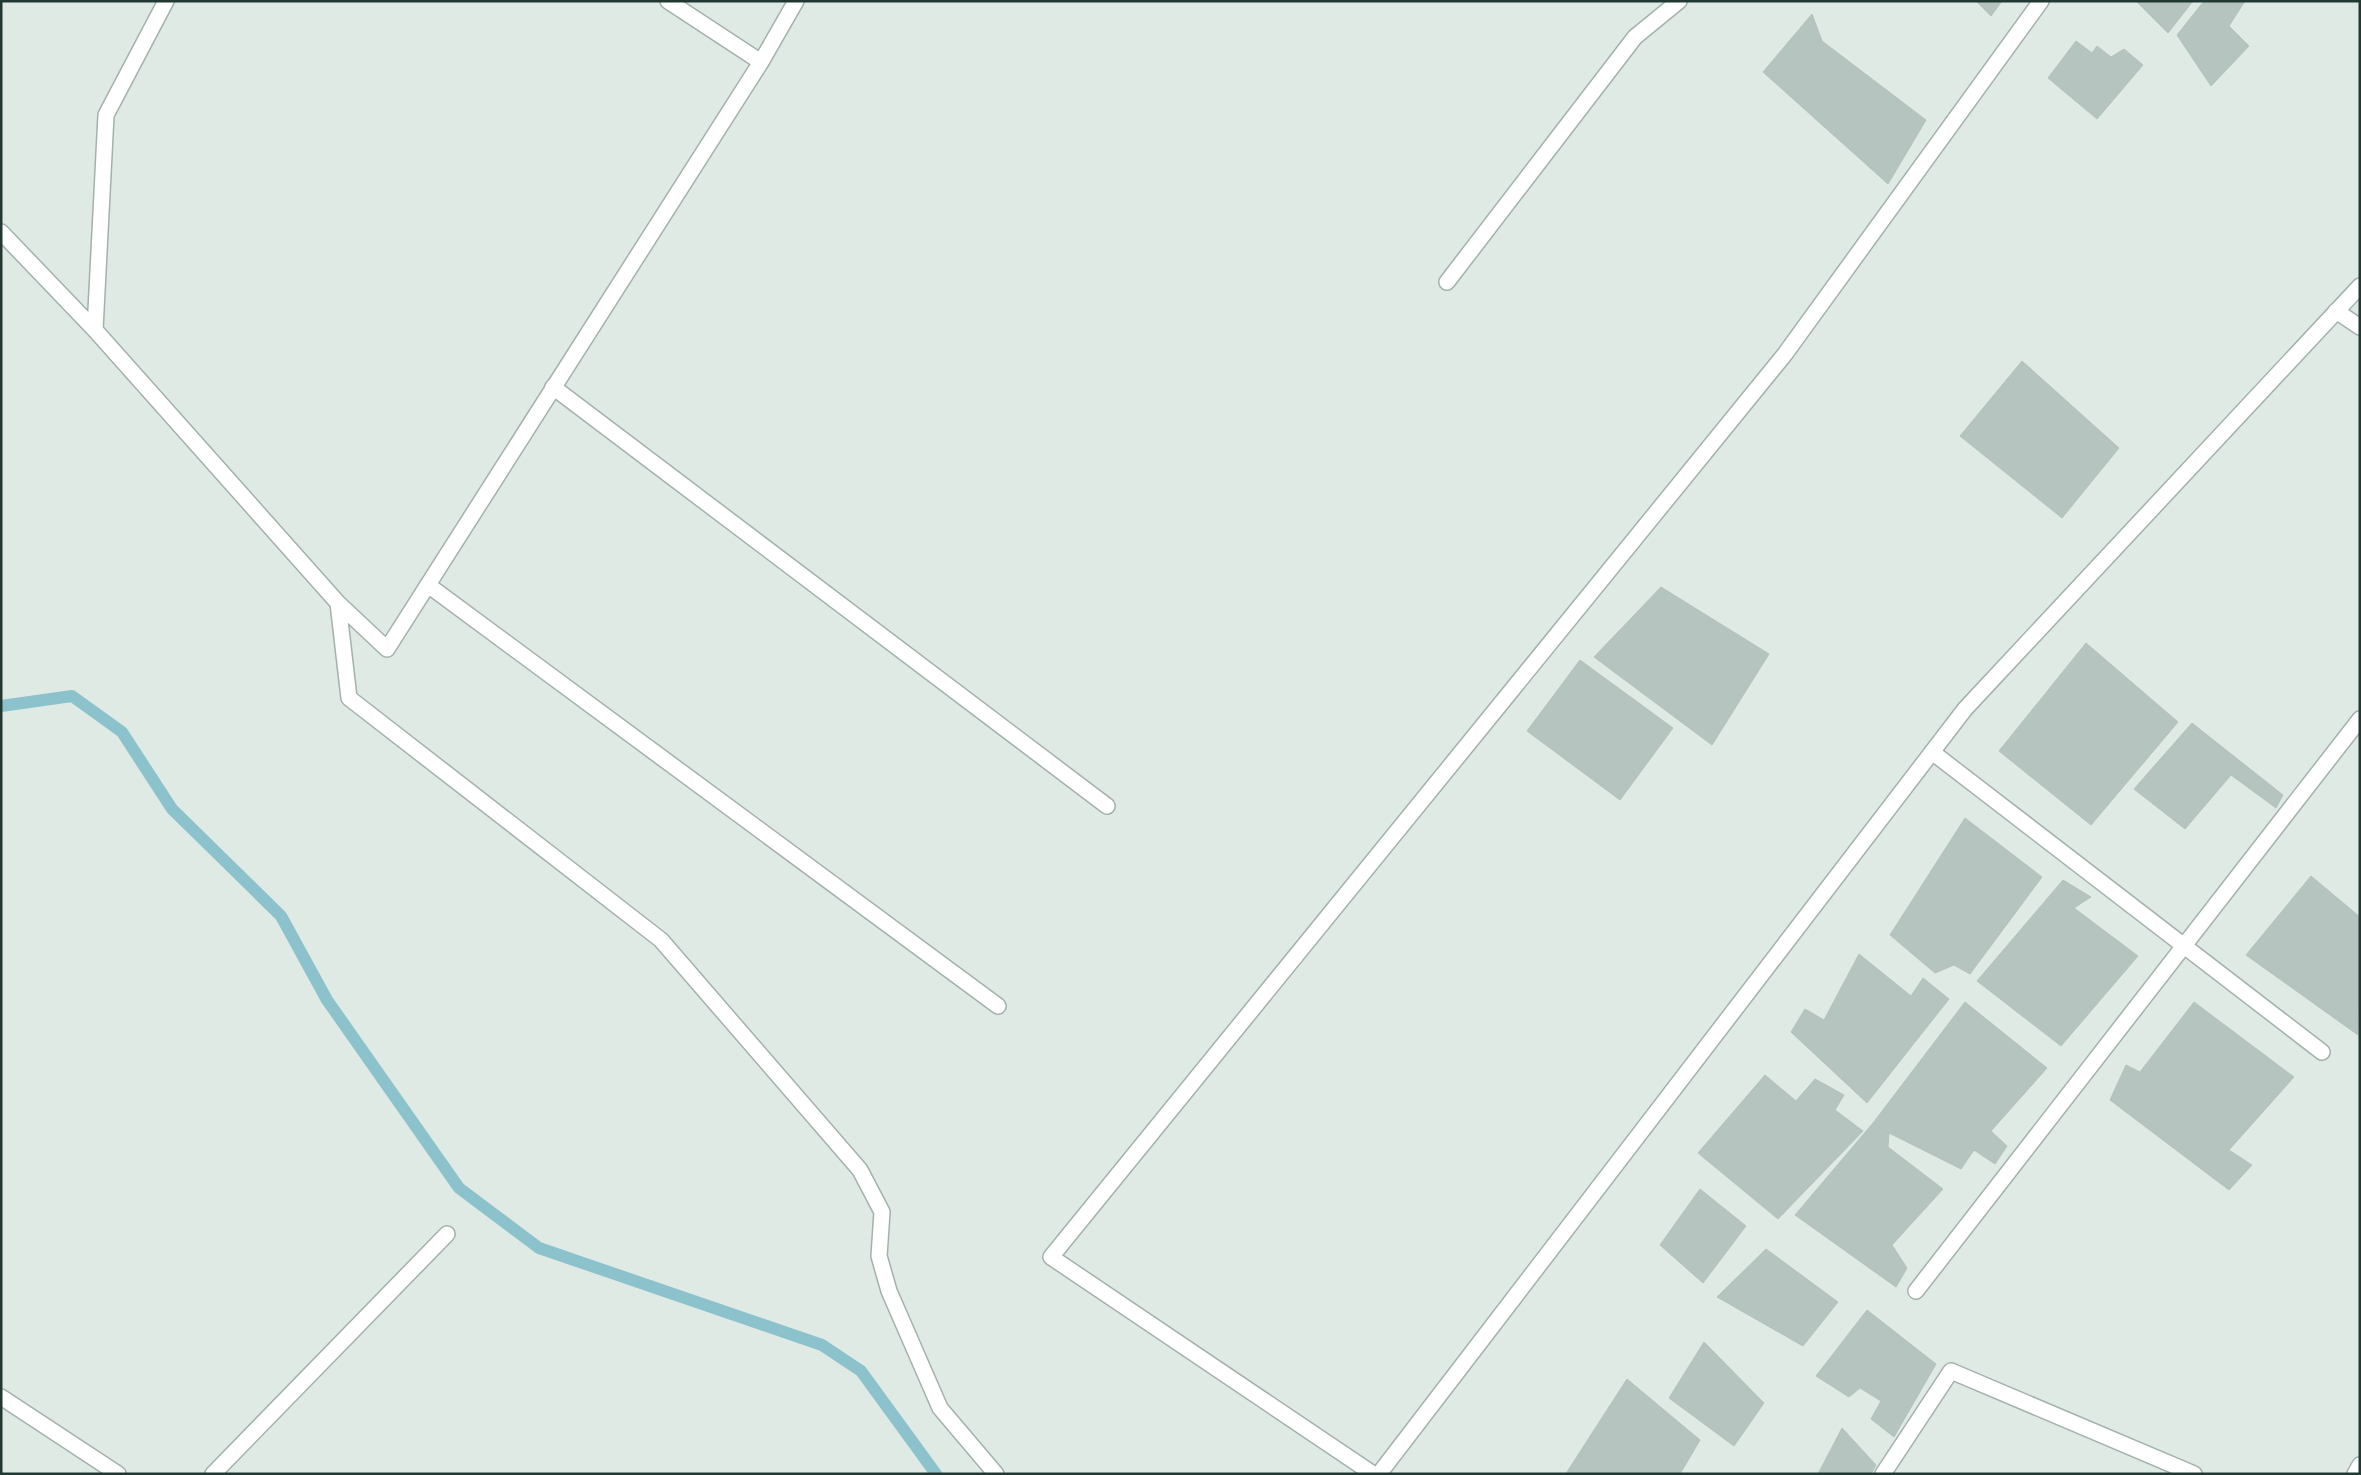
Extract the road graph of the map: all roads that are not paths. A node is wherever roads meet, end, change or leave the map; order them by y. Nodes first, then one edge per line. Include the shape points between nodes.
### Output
1 (166, 1) edge
2 (668, 1) edge
3 (796, 1) edge
4 (1680, 1) edge
5 (2041, 1) edge
6 (761, 62) junction
7 (1, 232) edge
8 (1447, 282) dead end
9 (2360, 286) edge
10 (2336, 311) junction
11 (2360, 327) edge
12 (95, 330) junction
13 (553, 387) junction
14 (428, 585) junction
15 (338, 603) junction
16 (2360, 719) edge
17 (1932, 752) junction
18 (1107, 806) dead end
19 (2183, 945) junction
20 (998, 1006) dead end
21 (2322, 1052) dead end
22 (447, 1234) dead end
23 (1916, 1291) dead end
24 (1, 1397) edge
25 (2360, 1466) edge
26 (118, 1474) edge
27 (213, 1474) edge
28 (996, 1474) edge
29 (1373, 1474) edge
30 (1379, 1474) edge
31 (1884, 1474) edge
32 (2194, 1474) edge
33 (2355, 1474) edge

1 - 12 street via 106,115
2 - 6 street
3 - 6 street
4 - 8 street via 1635,36
5 - 29 street via 1785,354 1051,1257
6 - 13 street
7 - 12 street
9 - 10 street
10 - 11 street
10 - 17 street via 1965,709
12 - 15 street
13 - 14 street
13 - 18 street
14 - 15 street via 387,649
14 - 20 street
15 - 28 street via 349,698 661,940 860,1170 882,1212 879,1256 890,1291 940,1408
16 - 19 street
17 - 19 street
17 - 30 street
19 - 21 street
19 - 23 street
22 - 27 street
24 - 26 street
25 - 33 street
31 - 32 street via 1952,1371

